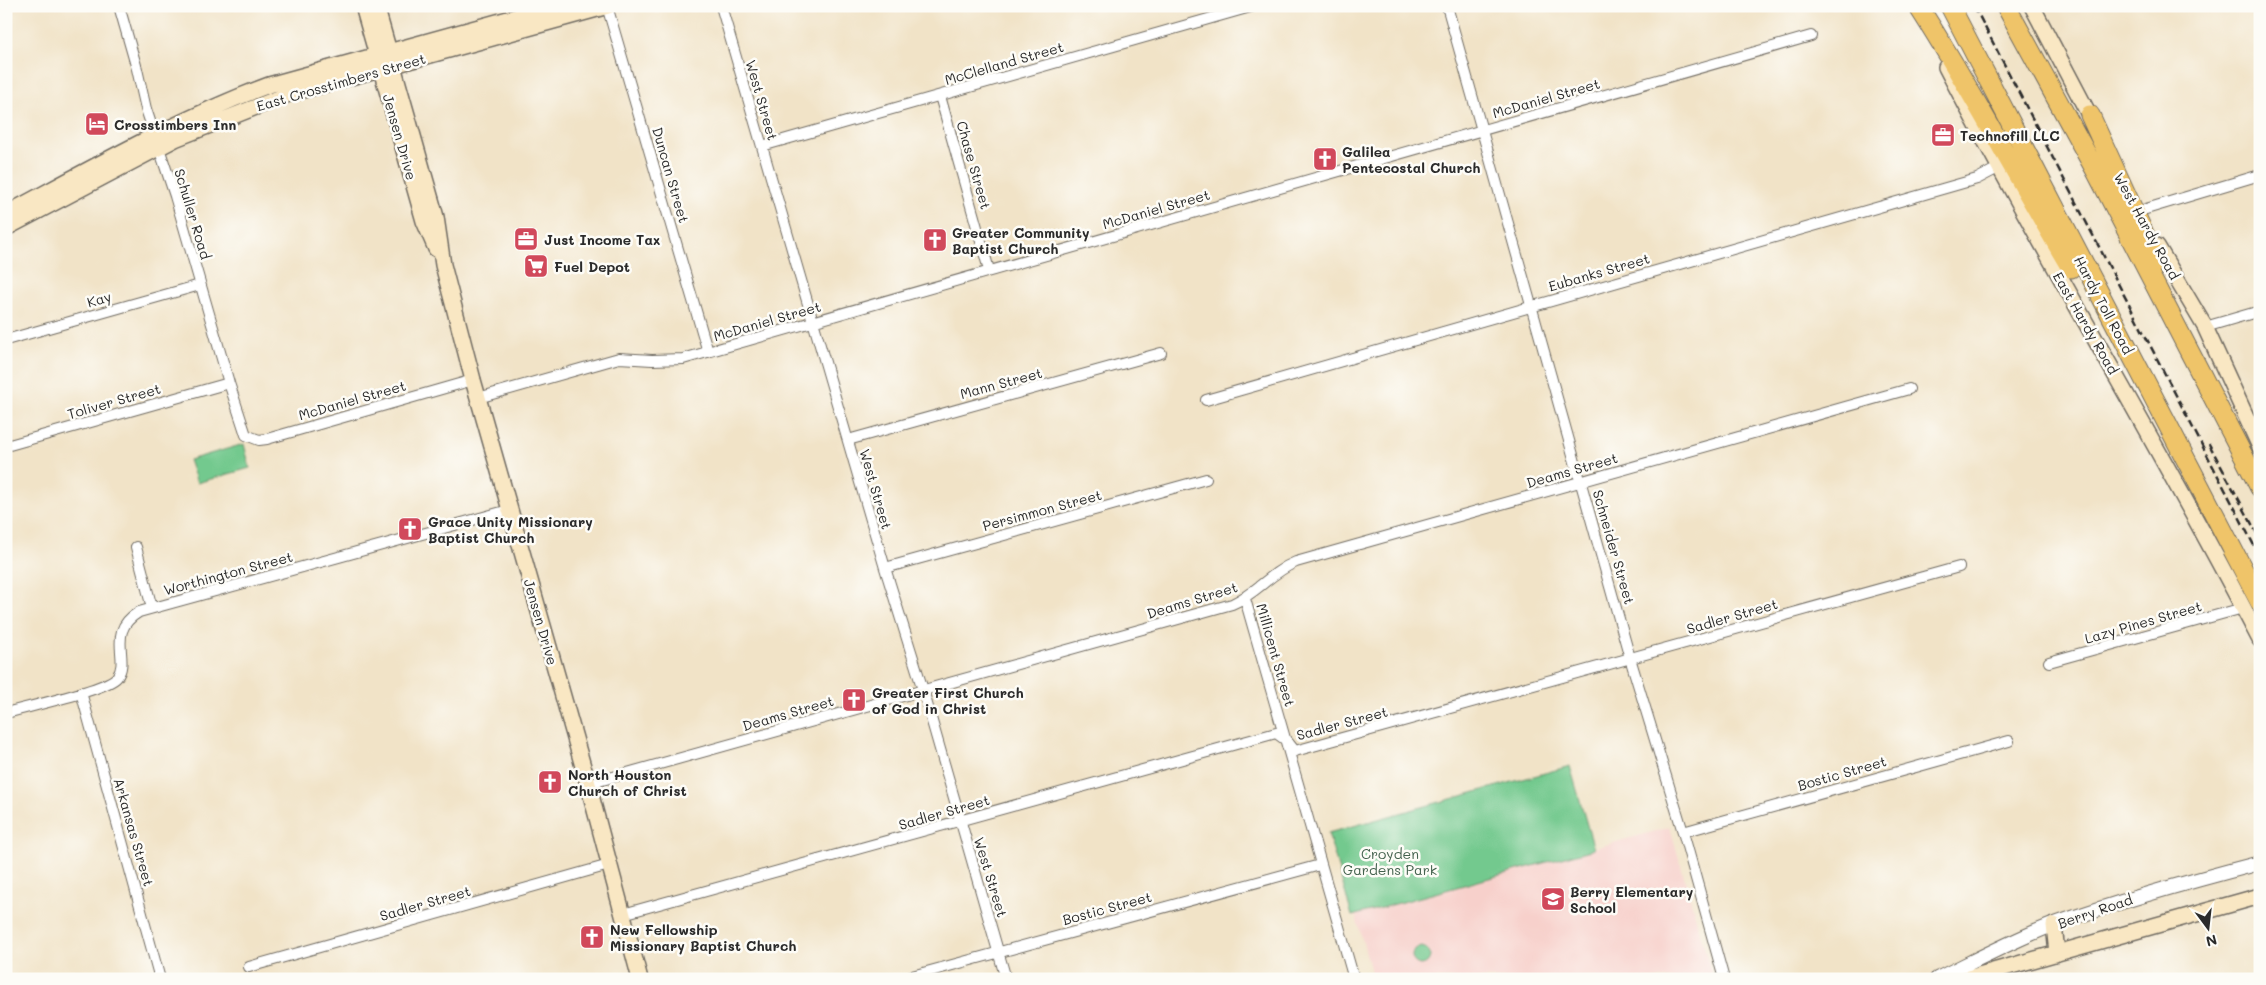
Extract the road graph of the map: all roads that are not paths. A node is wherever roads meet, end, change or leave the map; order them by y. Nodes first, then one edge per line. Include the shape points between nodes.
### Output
1 (119, 6) edge
2 (363, 6) edge
3 (376, 6) edge
4 (555, 6) edge
5 (608, 6) edge
6 (721, 6) edge
7 (1254, 6) edge
8 (1447, 6) edge
9 (1914, 6) edge
10 (1918, 6) edge
11 (1950, 6) edge
12 (2006, 6) edge
13 (2032, 6) edge
14 (532, 20) junction
15 (1811, 36) dead end
16 (385, 60) junction
17 (241, 95) junction
18 (940, 96) junction
19 (244, 111) junction
20 (2090, 115) junction
21 (1482, 131) junction
22 (156, 142) junction
23 (762, 146) junction
24 (1998, 168) junction
25 (2260, 175) edge
26 (44, 201) junction
27 (2136, 212) junction
28 (6, 214) edge
29 (6, 228) edge
30 (989, 270) junction
31 (200, 285) junction
32 (1531, 306) junction
33 (2260, 312) edge
34 (813, 322) junction
35 (2205, 327) junction
36 (6, 340) edge
37 (708, 352) junction
38 (1161, 353) dead end
39 (2131, 357) junction
40 (473, 380) junction
41 (229, 383) junction
42 (1909, 389) dead end
43 (478, 398) junction
44 (1206, 400) dead end
45 (242, 429) joint
46 (848, 440) junction
47 (6, 446) edge
48 (2260, 447) edge
49 (2251, 471) junction
50 (1206, 479) dead end
51 (1581, 482) junction
52 (2260, 488) edge
53 (509, 510) junction
54 (136, 548) dead end
55 (1959, 567) dead end
56 (885, 568) junction
57 (1245, 599) junction
58 (2252, 605) edge
59 (152, 608) junction
60 (2260, 640) edge
61 (1630, 658) junction
62 (2049, 662) dead end
63 (923, 690) junction
64 (81, 692) junction
65 (6, 713) edge
66 (2009, 740) dead end
67 (1287, 741) junction
68 (588, 784) junction
69 (960, 822) junction
70 (1683, 832) junction
71 (2260, 863) edge
72 (1320, 865) junction
73 (609, 866) junction
74 (2260, 896) edge
75 (623, 914) junction
76 (2054, 924) junction
77 (999, 952) junction
78 (2057, 953) junction
79 (249, 967) dead end
80 (160, 979) edge
81 (640, 979) edge
82 (901, 979) edge
83 (1006, 979) edge
84 (1354, 979) edge
85 (1724, 979) edge
86 (1938, 979) edge
87 (1964, 979) edge

1 - 22 street, Schuller Road
2 - 16 main road, Jensen Drive
3 - 16 main road, Jensen Drive
4 - 14 main road, East Crosstimbers Street
5 - 14 main road, East Crosstimbers Street
5 - 37 street, Duncan Street
6 - 23 street, West Street
7 - 18 street, McClelland Street
8 - 21 street, Schneider Street
9 - 24 main road, East Hardy Road
10 - 39 highway via 1958,69 2019,181 2074,272
11 - 39 highway, Hardy Toll Road
12 - 49 highway via 2097,173
13 - 20 main road, West Hardy Road
14 - 16 main road, East Crosstimbers Street
15 - 21 street, McDaniel Street
16 - 17 main road, East Crosstimbers Street via 269,85
16 - 19 main road, East Crosstimbers Street
16 - 40 main road, Jensen Drive via 424,198 424,221 443,265
17 - 19 main road
17 - 22 main road, East Crosstimbers Street
18 - 23 street, McClelland Street
18 - 30 street, Chase Street
19 - 22 main road, East Crosstimbers Street
20 - 27 main road, West Hardy Road
20 - 49 highway
21 - 30 street, McDaniel Street
21 - 32 street, Schneider Street
22 - 26 main road, East Crosstimbers Street
22 - 31 street, Schuller Road
23 - 34 street, West Street
24 - 32 street, Eubanks Street via 1977,179
24 - 58 main road, East Hardy Road
25 - 27 street
26 - 28 main road, East Crosstimbers Street
26 - 29 main road, East Crosstimbers Street
27 - 35 main road, West Hardy Road
30 - 34 street, McDaniel Street
31 - 36 street, Kay
31 - 41 street, Schuller Road
32 - 44 street, Eubanks Street
32 - 51 street, Schneider Street
33 - 35 street
34 - 37 street, McDaniel Street
34 - 46 street, West Street
35 - 48 main road, West Hardy Road
37 - 43 street, McDaniel Street via 683,359 612,359
38 - 46 street, Mann Street
39 - 58 highway, Hardy Toll Road
40 - 43 main road, Jensen Drive
40 - 45 street, McDaniel Street via 267,439 252,438
41 - 45 street, Schuller Road
41 - 47 street, Toliver Street
42 - 51 street, Deams Street
43 - 53 main road, Jensen Drive
46 - 56 street, West Street
49 - 52 highway
50 - 56 street, Persimmon Street
51 - 57 street, Deams Street via 1296,562 1281,568
51 - 61 street, Schneider Street
53 - 59 street, Worthington Street
53 - 68 main road, Jensen Drive
54 - 59 street
55 - 61 street, Sadler Street
56 - 63 street, West Street
57 - 63 street, Deams Street
57 - 67 street, Millicent Street
58 - 60 main road, East Hardy Road
58 - 62 street, Lazy Pines Street
59 - 64 street, Worthington Street via 130,617 122,628 120,672 116,679
61 - 67 street, Sadler Street via 1295,751
61 - 70 street, Schneider Street
63 - 68 street, Deams Street
63 - 69 street, West Street
64 - 65 street, Worthington Street
64 - 80 street, Arkansas Street
66 - 70 street, Bostic Street
67 - 69 street, Sadler Street via 1276,733
67 - 72 street, Millicent Street
68 - 73 main road, Jensen Drive
69 - 75 street, Sadler Street
69 - 77 street, West Street
70 - 85 street, Schneider Street
71 - 76 street, Berry Road via 2157,890
72 - 77 street, Bostic Street
72 - 84 street, Millicent Street
73 - 75 main road, Jensen Drive
73 - 79 street, Sadler Street
74 - 78 main road
75 - 81 main road, Jensen Drive
76 - 78 main road
76 - 86 street, Berry Road
77 - 82 street, Bostic Street
77 - 83 street, West Street
78 - 87 main road

